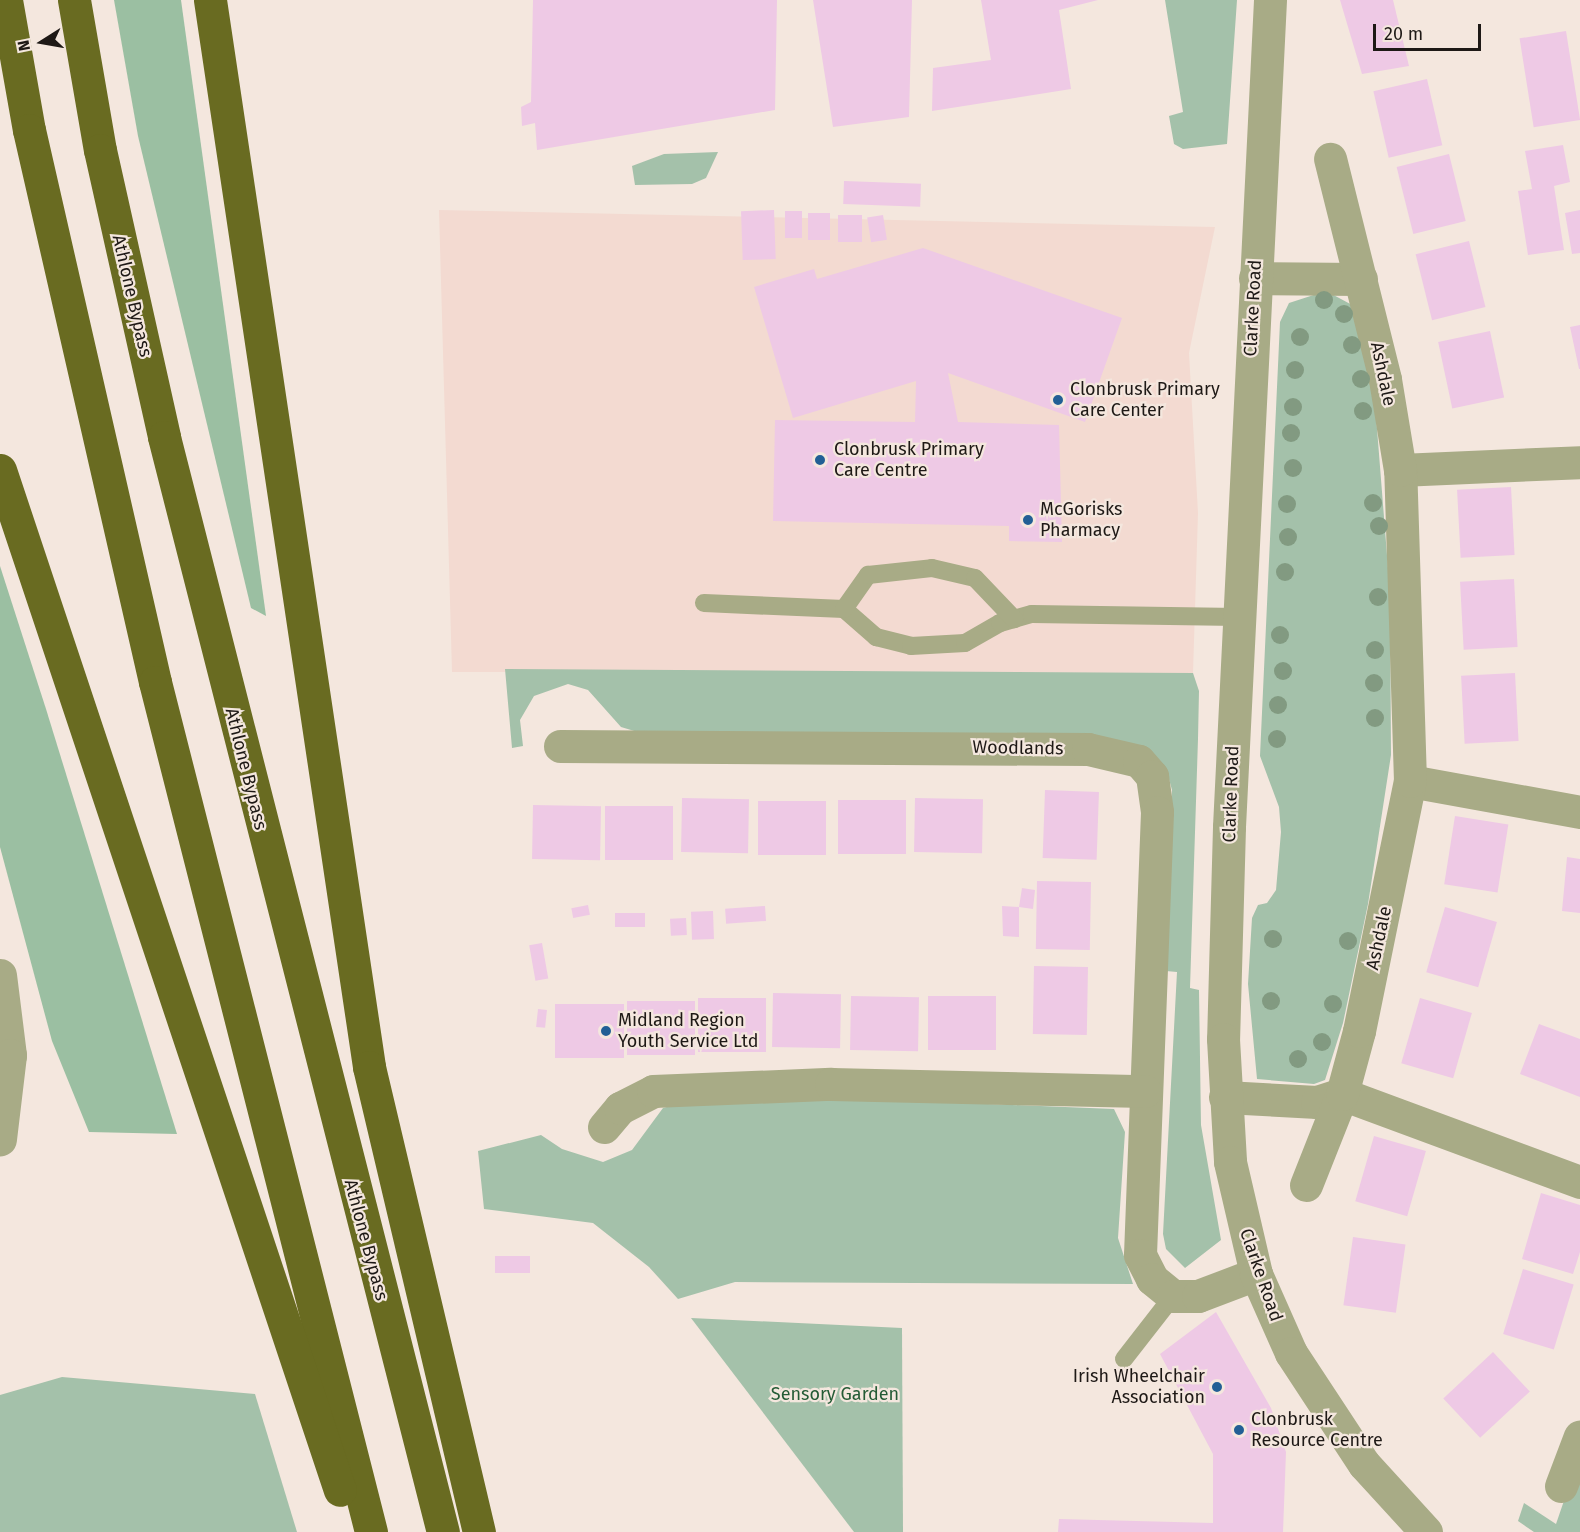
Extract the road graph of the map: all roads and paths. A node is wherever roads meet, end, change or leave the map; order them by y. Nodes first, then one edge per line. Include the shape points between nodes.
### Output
1 (6, 0) edge
2 (74, 0) edge
3 (210, 0) edge
4 (1270, 0) edge
5 (1330, 159) dead end
6 (1255, 278) junction
7 (1361, 279) junction
8 (1580, 462) edge
9 (0, 470) edge
10 (1400, 470) junction
11 (704, 603) dead end
12 (844, 609) junction
13 (1238, 617) junction
14 (1014, 619) junction
15 (560, 746) dead end
16 (1410, 781) junction
17 (1580, 812) edge
18 (0, 975) edge
19 (1145, 1091) junction
20 (1342, 1094) junction
21 (1225, 1097) junction
22 (604, 1127) dead end
23 (0, 1139) edge
24 (1580, 1182) edge
25 (1306, 1185) dead end
26 (1256, 1274) junction
27 (1173, 1296) junction
28 (1124, 1359) dead end
29 (1580, 1436) edge
30 (1561, 1486) dead end
31 (353, 1532) edge
32 (371, 1532) edge
33 (443, 1532) edge
34 (479, 1532) edge
35 (1426, 1532) edge

1 - 32 highway via 29,130 155,682
2 - 33 highway, Athlone Bypass via 100,150 164,438
3 - 34 highway via 369,1068
4 - 6 street, Clarke Road
5 - 7 street, Ashdale
6 - 7 street
6 - 13 street, Clarke Road
7 - 10 street, Ashdale
8 - 10 street
9 - 31 highway
10 - 16 street, Ashdale
11 - 12 lane
12 - 14 lane via 876,637 911,646 965,643
12 - 14 lane via 868,575 932,568 975,578
13 - 14 lane
13 - 21 street, Clarke Road
15 - 19 street, Woodlands via 1088,749 1139,761 1152,776 1157,801
16 - 17 street
16 - 20 street, Ashdale
18 - 23 street via 10,1055
19 - 22 street via 831,1084 654,1091 620,1108
19 - 27 street, Woodlands via 1138,1242 1145,1269
20 - 21 street via 1317,1102
20 - 24 street
20 - 25 street, Ashdale
21 - 26 street, Clarke Road via 1232,1173
26 - 27 street via 1198,1296
26 - 35 street, Clarke Road via 1291,1353 1325,1409 1364,1464
27 - 28 lane
29 - 30 street

